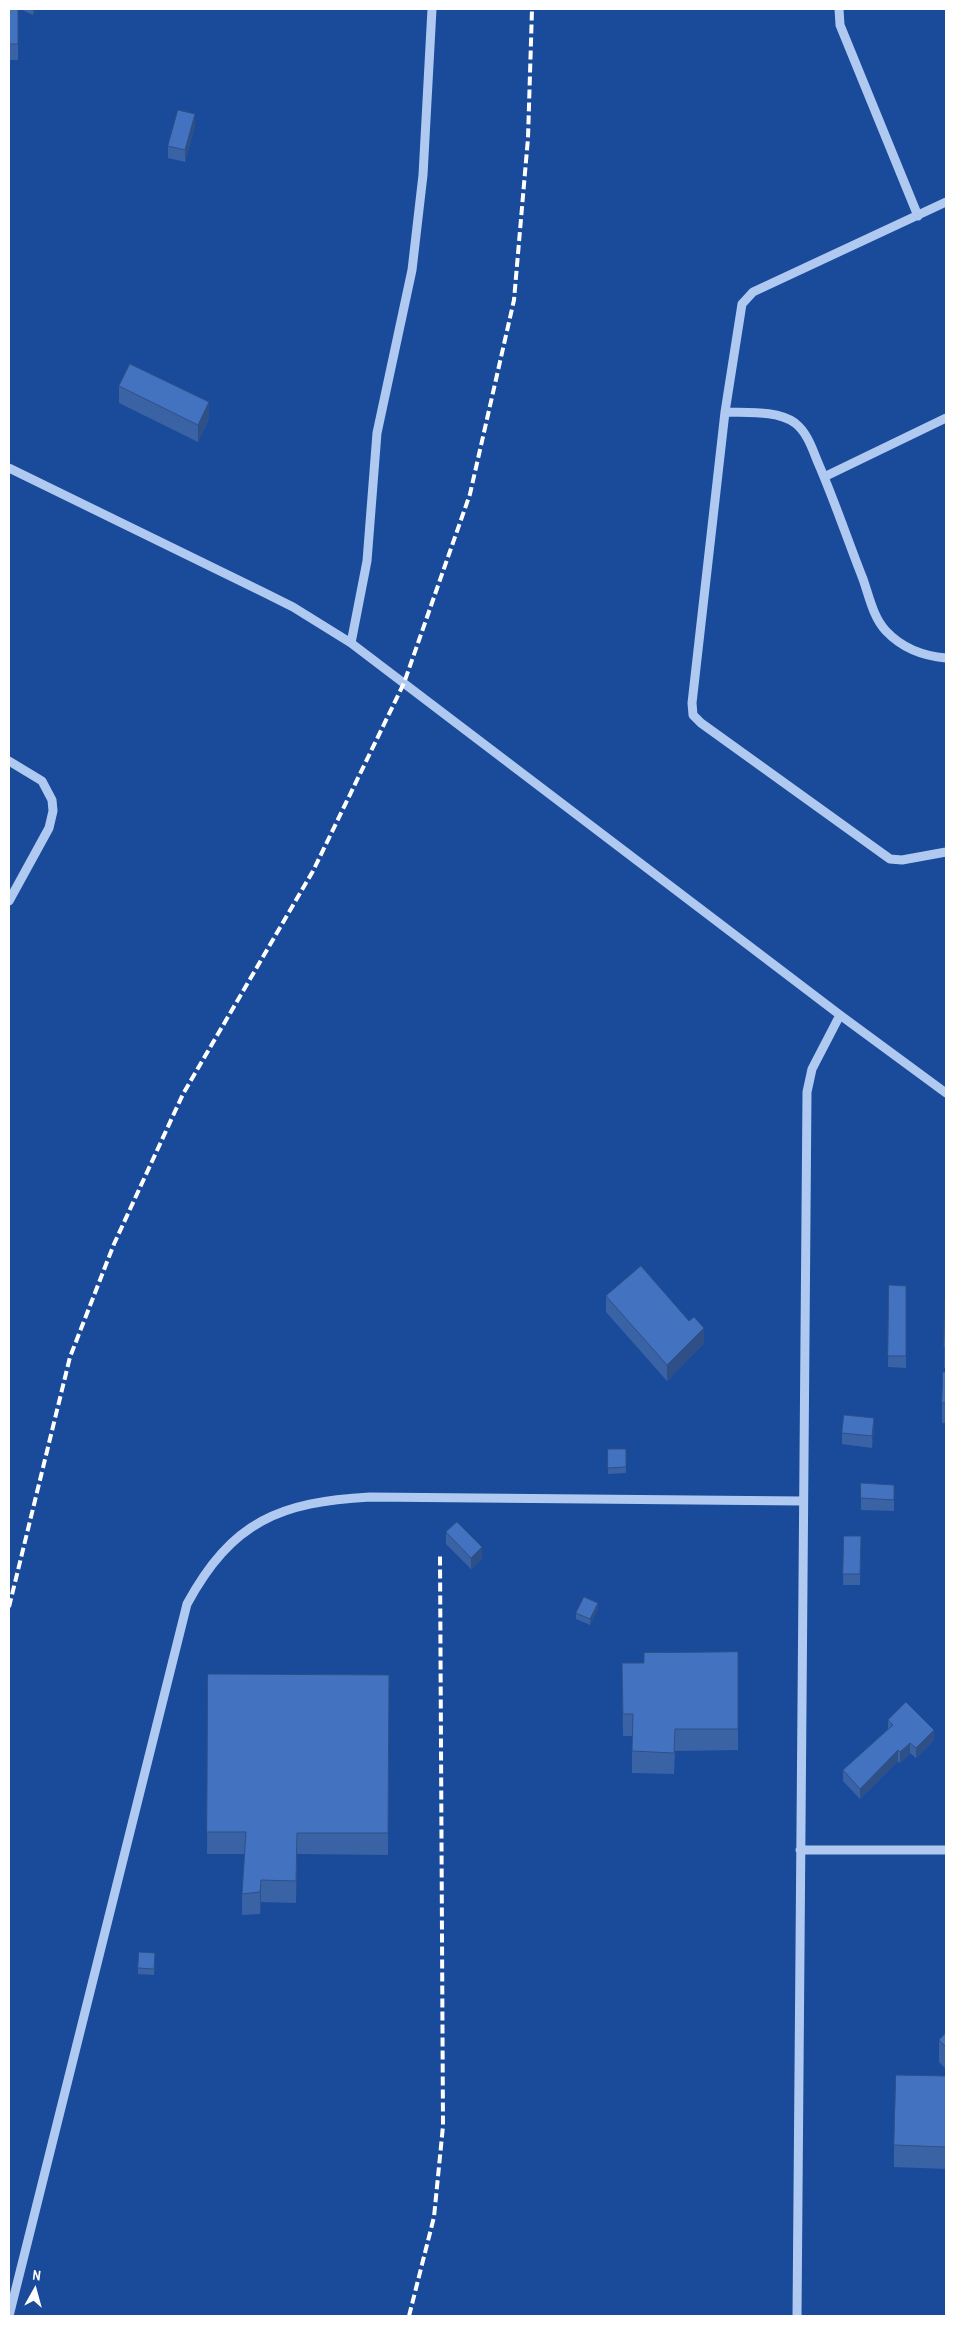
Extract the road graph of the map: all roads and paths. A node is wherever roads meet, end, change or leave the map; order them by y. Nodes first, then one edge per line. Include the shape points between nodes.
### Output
1 (432, 9) edge
2 (839, 9) edge
3 (946, 202) edge
4 (918, 216) junction
5 (724, 412) junction
6 (946, 418) edge
7 (9, 468) edge
8 (824, 477) junction
9 (351, 643) junction
10 (946, 658) edge
11 (9, 761) edge
12 (946, 852) edge
13 (9, 900) edge
14 (840, 1015) junction
15 (946, 1094) edge
16 (802, 1501) junction
17 (800, 1850) junction
18 (946, 1850) edge
19 (9, 2316) edge
20 (797, 2316) edge

1 - 9 street via 423,175 412,270 377,432 367,561
2 - 4 street via 840,26
3 - 4 street
4 - 5 street via 748,295 740,311
5 - 8 street via 777,415 794,422 808,438
5 - 12 street via 692,703 694,715 890,859
6 - 8 street
7 - 9 street via 293,607
8 - 10 street via 878,620 897,641 913,650
9 - 14 street
11 - 13 street via 42,781 52,800 53,811 48,828
14 - 15 street
14 - 16 street via 812,1069 807,1092
16 - 17 street
16 - 19 street via 326,1499 290,1508 255,1524 213,1561 187,1604
17 - 18 street
17 - 20 street

